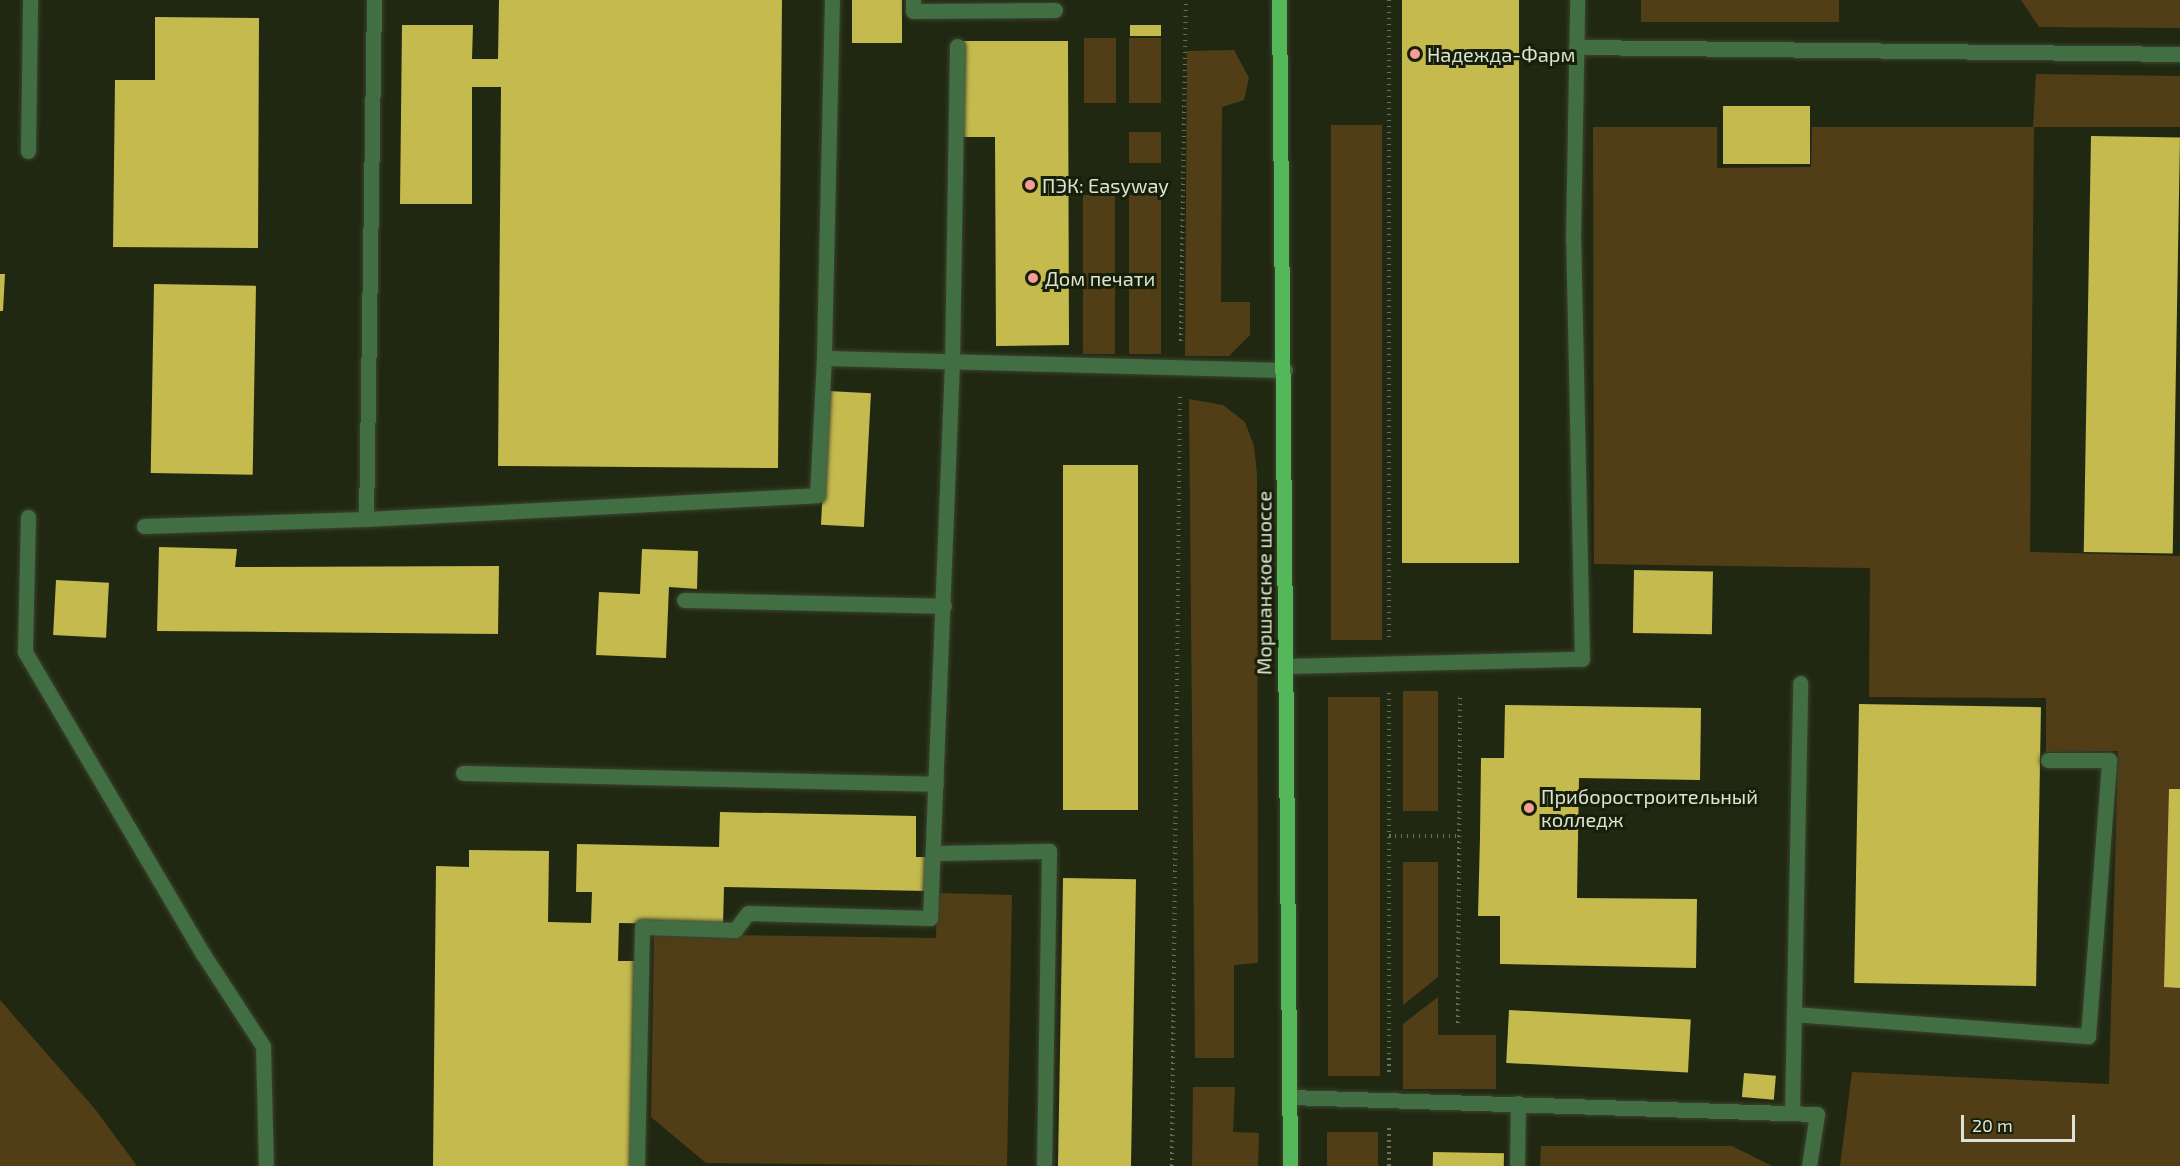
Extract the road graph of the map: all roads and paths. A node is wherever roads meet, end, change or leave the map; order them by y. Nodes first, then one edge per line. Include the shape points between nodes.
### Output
1 (30, 0) edge
2 (374, 0) edge
3 (832, 0) edge
4 (913, 0) edge
5 (1186, 0) edge
6 (1279, 0) edge
7 (1389, 0) edge
8 (1577, 0) edge
9 (1055, 10) dead end
10 (957, 46) dead end
11 (1576, 47) junction
12 (2180, 54) edge
13 (28, 151) dead end
14 (824, 358) junction
15 (952, 364) junction
16 (1180, 368) junction
17 (1285, 370) junction
18 (28, 517) dead end
19 (366, 519) junction
20 (144, 526) dead end
21 (684, 600) dead end
22 (944, 606) junction
23 (1389, 662) junction
24 (1285, 666) junction
25 (1800, 683) dead end
26 (1460, 697) dead end
27 (2048, 760) dead end
28 (463, 773) dead end
29 (936, 784) junction
30 (1389, 836) junction
31 (1459, 836) junction
32 (933, 853) junction
33 (1794, 1014) junction
34 (1458, 1023) dead end
35 (1290, 1097) junction
36 (1389, 1099) junction
37 (1518, 1103) junction
38 (1792, 1113) junction
39 (266, 1166) edge
40 (637, 1166) edge
41 (1044, 1166) edge
42 (1172, 1166) edge
43 (1290, 1166) edge
44 (1389, 1166) edge
45 (1516, 1166) edge
46 (1809, 1166) edge

1 - 13 lane
2 - 19 lane
3 - 14 lane
4 - 9 lane via 913,11
5 - 16 path
6 - 17 main road, Моршанское шоссе
7 - 23 path
8 - 11 lane
10 - 15 lane
11 - 12 lane
11 - 23 lane via 1573,241 1582,659
14 - 15 lane
14 - 19 lane via 817,495
15 - 16 lane
15 - 22 lane
16 - 17 lane
16 - 42 path
17 - 24 main road, Моршанское шоссе
18 - 39 lane via 25,652 203,954 263,1047
19 - 20 lane
21 - 22 lane
22 - 29 lane
23 - 24 lane
23 - 30 path
24 - 35 main road, Моршанское шоссе
25 - 33 lane
26 - 31 path
27 - 33 lane via 2109,760 2088,1036
28 - 29 lane
29 - 32 lane
30 - 31 path
30 - 36 path
31 - 34 path
32 - 40 lane via 930,918 748,913 735,930 642,927
32 - 41 lane via 1049,850
33 - 38 lane
35 - 36 lane
35 - 43 main road, Моршанское шоссе
36 - 37 lane
36 - 44 path
37 - 38 lane
37 - 45 lane
38 - 46 lane via 1817,1114

